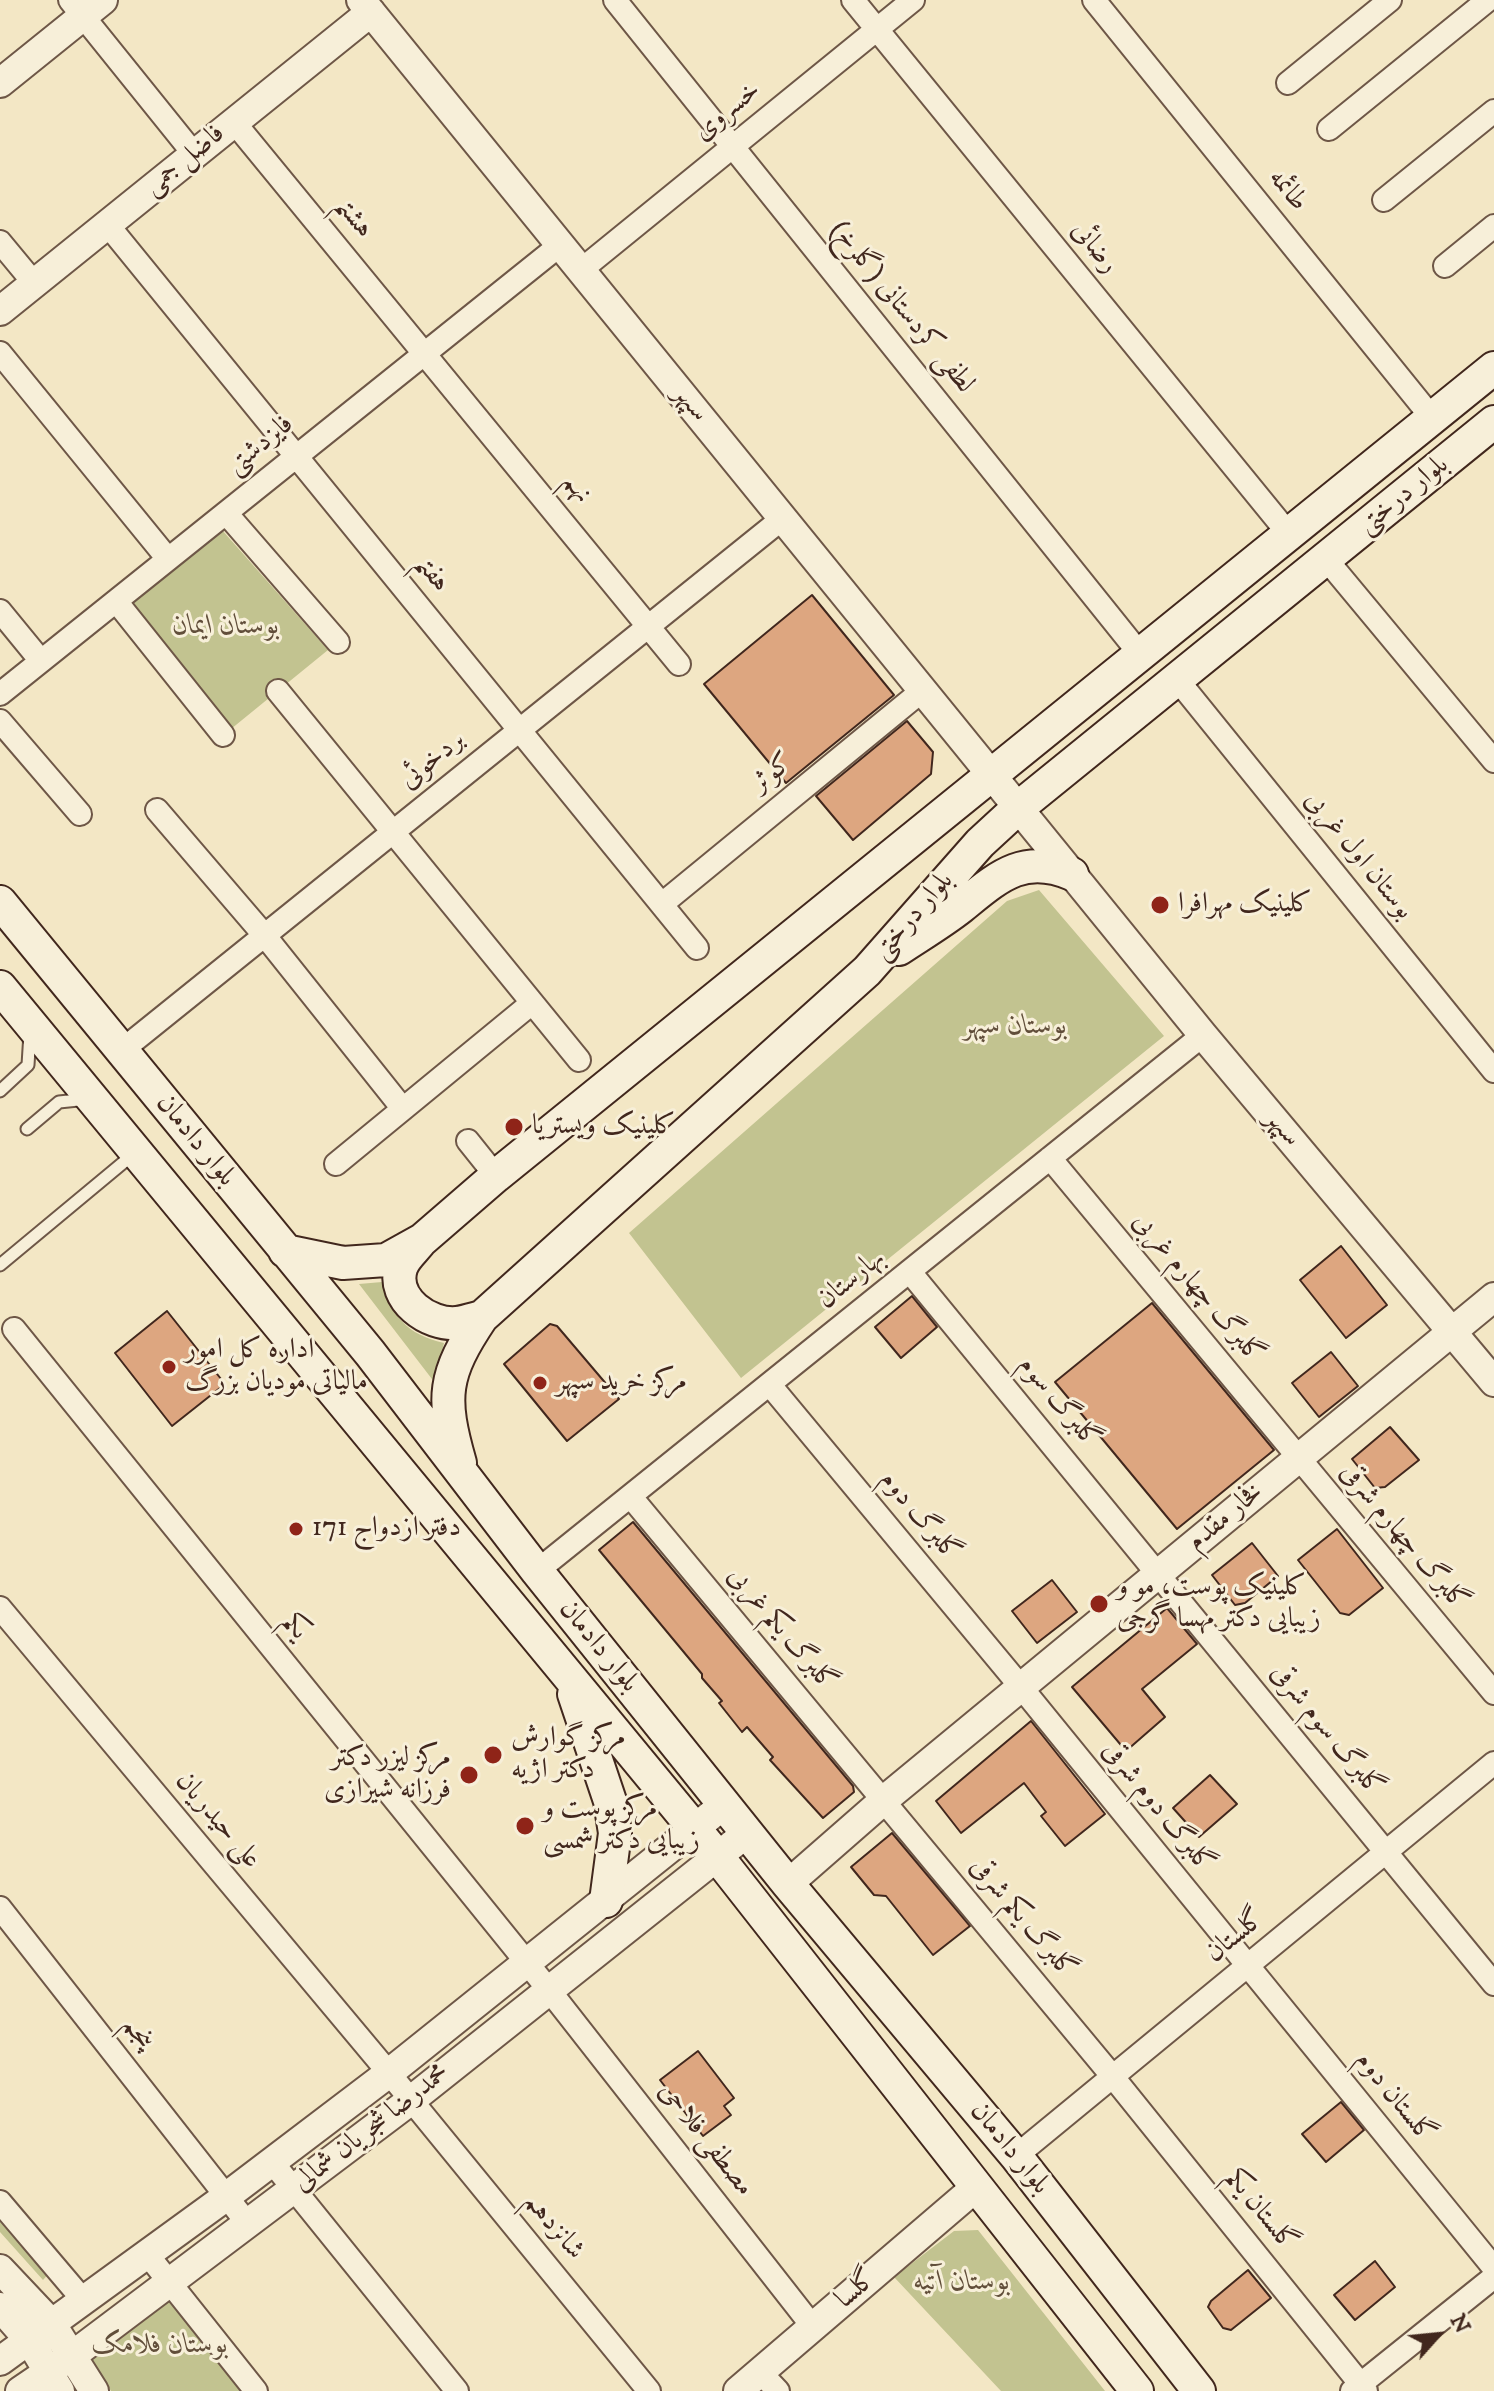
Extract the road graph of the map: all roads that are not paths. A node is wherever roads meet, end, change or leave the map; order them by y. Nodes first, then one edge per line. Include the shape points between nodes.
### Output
1 (615, 0) edge
2 (853, 0) edge
3 (913, 0) edge
4 (1094, 0) edge
5 (1390, 0) edge
6 (1488, 0) edge
7 (85, 5) edge
8 (366, 6) edge
9 (1494, 7) edge
10 (877, 30) junction
11 (0, 83) edge
12 (1288, 83) dead end
13 (1494, 111) edge
14 (234, 122) junction
15 (1329, 129) dead end
16 (733, 146) junction
17 (194, 154) junction
18 (1384, 200) dead end
19 (107, 224) junction
20 (1494, 226) edge
21 (0, 242) edge
22 (560, 245) junction
23 (1445, 266) dead end
24 (581, 270) junction
25 (34, 283) junction
26 (0, 311) edge
27 (0, 353) edge
28 (425, 353) junction
29 (1494, 368) edge
30 (1433, 419) junction
31 (1494, 424) edge
32 (296, 456) junction
33 (226, 513) junction
34 (783, 518) junction
35 (1288, 533) junction
36 (168, 559) junction
37 (1326, 559) junction
38 (116, 601) junction
39 (0, 611) edge
40 (649, 626) junction
41 (338, 642) dead end
42 (1140, 654) junction
43 (41, 661) junction
44 (679, 664) dead end
45 (1176, 678) junction
46 (923, 690) junction
47 (278, 691) dead end
48 (0, 694) edge
49 (1082, 702) junction
50 (0, 721) edge
51 (520, 730) junction
52 (1107, 733) junction
53 (223, 735) dead end
54 (1494, 761) edge
55 (991, 773) junction
56 (1018, 808) junction
57 (157, 810) dead end
58 (80, 814) dead end
59 (393, 833) junction
60 (885, 861) junction
61 (1072, 874) junction
62 (931, 896) junction
63 (0, 902) edge
64 (662, 904) junction
65 (265, 936) junction
66 (697, 948) dead end
67 (867, 971) junction
68 (0, 987) edge
69 (532, 1003) junction
70 (31, 1025) junction
71 (1203, 1035) junction
72 (121, 1051) junction
73 (579, 1060) dead end
74 (1494, 1071) edge
75 (0, 1091) edge
76 (92, 1099) junction
77 (403, 1109) junction
78 (27, 1129) dead end
79 (468, 1141) dead end
80 (136, 1152) junction
81 (1050, 1158) junction
82 (336, 1164) dead end
83 (496, 1176) junction
84 (422, 1240) junction
85 (285, 1251) junction
86 (0, 1265) edge
87 (910, 1272) junction
88 (1494, 1297) edge
89 (482, 1317) junction
90 (14, 1329) dead end
91 (1452, 1331) junction
92 (1494, 1382) edge
93 (770, 1385) junction
94 (1298, 1459) junction
95 (466, 1481) junction
96 (631, 1497) junction
97 (537, 1571) junction
98 (1159, 1573) junction
99 (0, 1608) edge
100 (568, 1676) junction
101 (1021, 1687) junction
102 (1494, 1693) edge
103 (1494, 1763) edge
104 (884, 1800) junction
105 (725, 1804) junction
106 (695, 1830) junction
107 (747, 1833) junction
108 (1386, 1852) junction
109 (717, 1856) junction
110 (788, 1884) junction
111 (606, 1901) junction
112 (0, 1908) edge
113 (528, 1964) junction
114 (1247, 1966) junction
115 (1494, 1984) edge
116 (549, 1990) junction
117 (389, 2073) junction
118 (1113, 2077) junction
119 (410, 2101) junction
120 (1016, 2156) junction
121 (272, 2162) junction
122 (975, 2188) junction
123 (293, 2190) junction
124 (227, 2196) junction
125 (0, 2202) edge
126 (248, 2224) junction
127 (147, 2254) junction
128 (1494, 2268) edge
129 (0, 2269) edge
130 (1494, 2277) edge
131 (169, 2282) junction
132 (84, 2301) junction
133 (0, 2307) edge
134 (813, 2327) junction
135 (40, 2332) junction
136 (73, 2355) junction
137 (0, 2361) edge
138 (55, 2381) edge
139 (769, 2382) edge
140 (1360, 2388) edge
141 (20, 2391) edge
142 (94, 2391) edge
143 (256, 2391) edge
144 (457, 2391) edge
145 (649, 2391) edge
146 (738, 2391) edge
147 (1137, 2391) edge
148 (1199, 2391) edge

1 - 16 street, لطفی کردستانی (گلرخ)
2 - 10 street, رضائی
3 - 10 street, خسروی
4 - 30 street, طائمه
5 - 12 street
6 - 9 street
6 - 15 street
7 - 11 street
7 - 17 street
8 - 14 street, فاضل جمی
8 - 22 street, سپهر
10 - 16 street, خسروی
10 - 35 street, رضائی
13 - 18 street
14 - 17 street, فاضل جمی
14 - 28 street, هشتم
16 - 24 street, خسروی
16 - 42 street, لطفی کردستانی (گلرخ)
17 - 19 street, فاضل جمی
19 - 25 street, فاضل جمی
19 - 32 street, هفتم
20 - 23 street
21 - 25 street
22 - 24 street, سپهر
22 - 28 street, فایزدشتی
24 - 34 street, سپهر
25 - 26 street, فاضل جمی
27 - 36 street
28 - 32 street, فایزدشتی
28 - 40 street, نهم
29 - 30 main road, بلوار درختی
30 - 35 main road, بلوار درختی
31 - 37 main road, بلوار درختی
32 - 33 street, فایزدشتی
32 - 51 street, هفتم
33 - 36 street, فایزدشتی
33 - 41 street
34 - 40 street, بردخوئی
34 - 46 street, سپهر
35 - 42 main road, بلوار درختی
36 - 38 street, فایزدشتی
37 - 45 main road, بلوار درختی
37 - 54 street
38 - 43 street, فایزدشتی
38 - 53 street
39 - 43 street
40 - 44 street, نهم
40 - 51 street, بردخوئی
42 - 49 main road, بلوار درختی
43 - 48 street, فایزدشتی
45 - 52 main road, بلوار درختی
45 - 74 street, بوستان اول غربی
46 - 55 street, سپهر
46 - 64 street, کوثر
47 - 59 street
49 - 52 main road
49 - 55 main road, بلوار درختی
50 - 58 street
51 - 59 street, بردخوئی
51 - 64 street
52 - 56 main road, بلوار درختی
55 - 56 street, سپهر
55 - 60 main road, بلوار درختی
56 - 61 street, سپهر
56 - 62 main road, بلوار درختی
57 - 65 street
59 - 65 street, بردخوئی
59 - 69 street
60 - 62 main road via 928,842 937,844 947,860
60 - 83 main road, بلوار درختی
61 - 67 main road via 1040,864 1002,876
61 - 71 street, سپهر
62 - 67 main road, بلوار درختی
63 - 72 main road, بلوار دادمان
64 - 66 street
65 - 72 street, بردخوئی
65 - 77 street
67 - 89 main road, بلوار درختی
68 - 70 main road, بلوار دادمان
69 - 73 street
69 - 77 street
70 - 75 lane via 28,1065
70 - 76 main road, بلوار دادمان
71 - 81 street, بهارستان
71 - 91 street, سپهر
72 - 85 main road, بلوار دادمان
76 - 78 lane via 59,1102
76 - 80 main road, بلوار دادمان
77 - 82 street
79 - 83 street
80 - 86 lane
80 - 100 main road, بلوار دادمان
81 - 87 street, بهارستان
81 - 94 street, گلبرگ چهارم غربی
83 - 84 main road, بلوار درختی
84 - 85 main road, بلوار درختی via 386,1260 370,1262 343,1263
84 - 89 main road via 400,1275 412,1306 441,1322
85 - 95 main road, بلوار دادمان
87 - 93 street, بهارستان
87 - 98 street, گلبرگ سوم
88 - 91 street, فخار مقدم
89 - 95 main road, بلوار درختی via 457,1358 446,1401
90 - 113 street, یکم
91 - 92 street, سپهر
91 - 94 street, فخار مقدم
93 - 96 street, بهارستان
93 - 101 street, گلبرگ دوم
94 - 98 street, فخار مقدم
94 - 102 street, گلبرگ چهارم شرقی
95 - 97 main road, بلوار دادمان
96 - 97 street, بهارستان
96 - 104 street, گلبرگ یکم غربی
97 - 105 main road, بلوار دادمان
98 - 101 street, فخار مقدم
98 - 108 street, گلبرگ سوم شرقی
99 - 117 street, علی حیدریان
100 - 106 main road, بلوار دادمان
100 - 111 main road via 610,1801 615,1833
101 - 104 street, فخار مقدم
101 - 114 street, گلبرگ دوم شرقی
103 - 108 street, گلستان
104 - 110 street, فخار مقدم
104 - 118 street, گلبرگ یکم شرقی
105 - 106 street, محمدرضا شجریان شمالی
105 - 107 main road, بلوار دادمان
106 - 109 main road, بلوار دادمان
106 - 111 street, محمدرضا شجریان شمالی
107 - 109 street, محمدرضا شجریان شمالی
107 - 110 main road, بلوار دادمان
108 - 114 street, گلستان
108 - 115 street, گلبرگ سوم شرقی
109 - 116 street, محمدرضا شجریان شمالی
109 - 122 main road, بلوار دادمان
110 - 120 main road, بلوار دادمان
111 - 113 street, محمدرضا شجریان شمالی
112 - 124 street, پنجم
113 - 116 street, یکم
113 - 117 street, محمدرضا شجریان شمالی
114 - 118 street, گلستان
114 - 128 street, گلستان دوم
116 - 119 street, محمدرضا شجریان شمالی
116 - 134 street, مصطفی فلاحی
117 - 119 street, علی حیدریان
117 - 121 street, محمدرضا شجریان شمالی
118 - 120 street, گلستان
118 - 140 street, گلستان یکم
119 - 123 street, محمدرضا شجریان شمالی
119 - 145 street, شانزدهم
120 - 148 main road, بلوار دادمان
121 - 123 street
121 - 124 street, محمدرضا شجریان شمالی
122 - 134 street, گلسا
122 - 147 main road, بلوار دادمان
123 - 126 street, محمدرضا شجریان شمالی
123 - 144 street
124 - 126 street, پنجم
124 - 127 street, محمدرضا شجریان شمالی
125 - 132 street
126 - 131 street, محمدرضا شجریان شمالی
127 - 131 street
127 - 132 street, محمدرضا شجریان شمالی
129 - 135 street
130 - 140 street
131 - 136 street, محمدرضا شجریان شمالی
131 - 143 street
132 - 135 street, محمدرضا شجریان شمالی
133 - 135 street
134 - 139 street, گلسا
135 - 136 street
135 - 137 street, محمدرضا شجریان شمالی
135 - 138 street
136 - 138 street, محمدرضا شجریان شمالی
136 - 142 street
138 - 141 street, محمدرضا شجریان شمالی
139 - 146 street, گلسا

